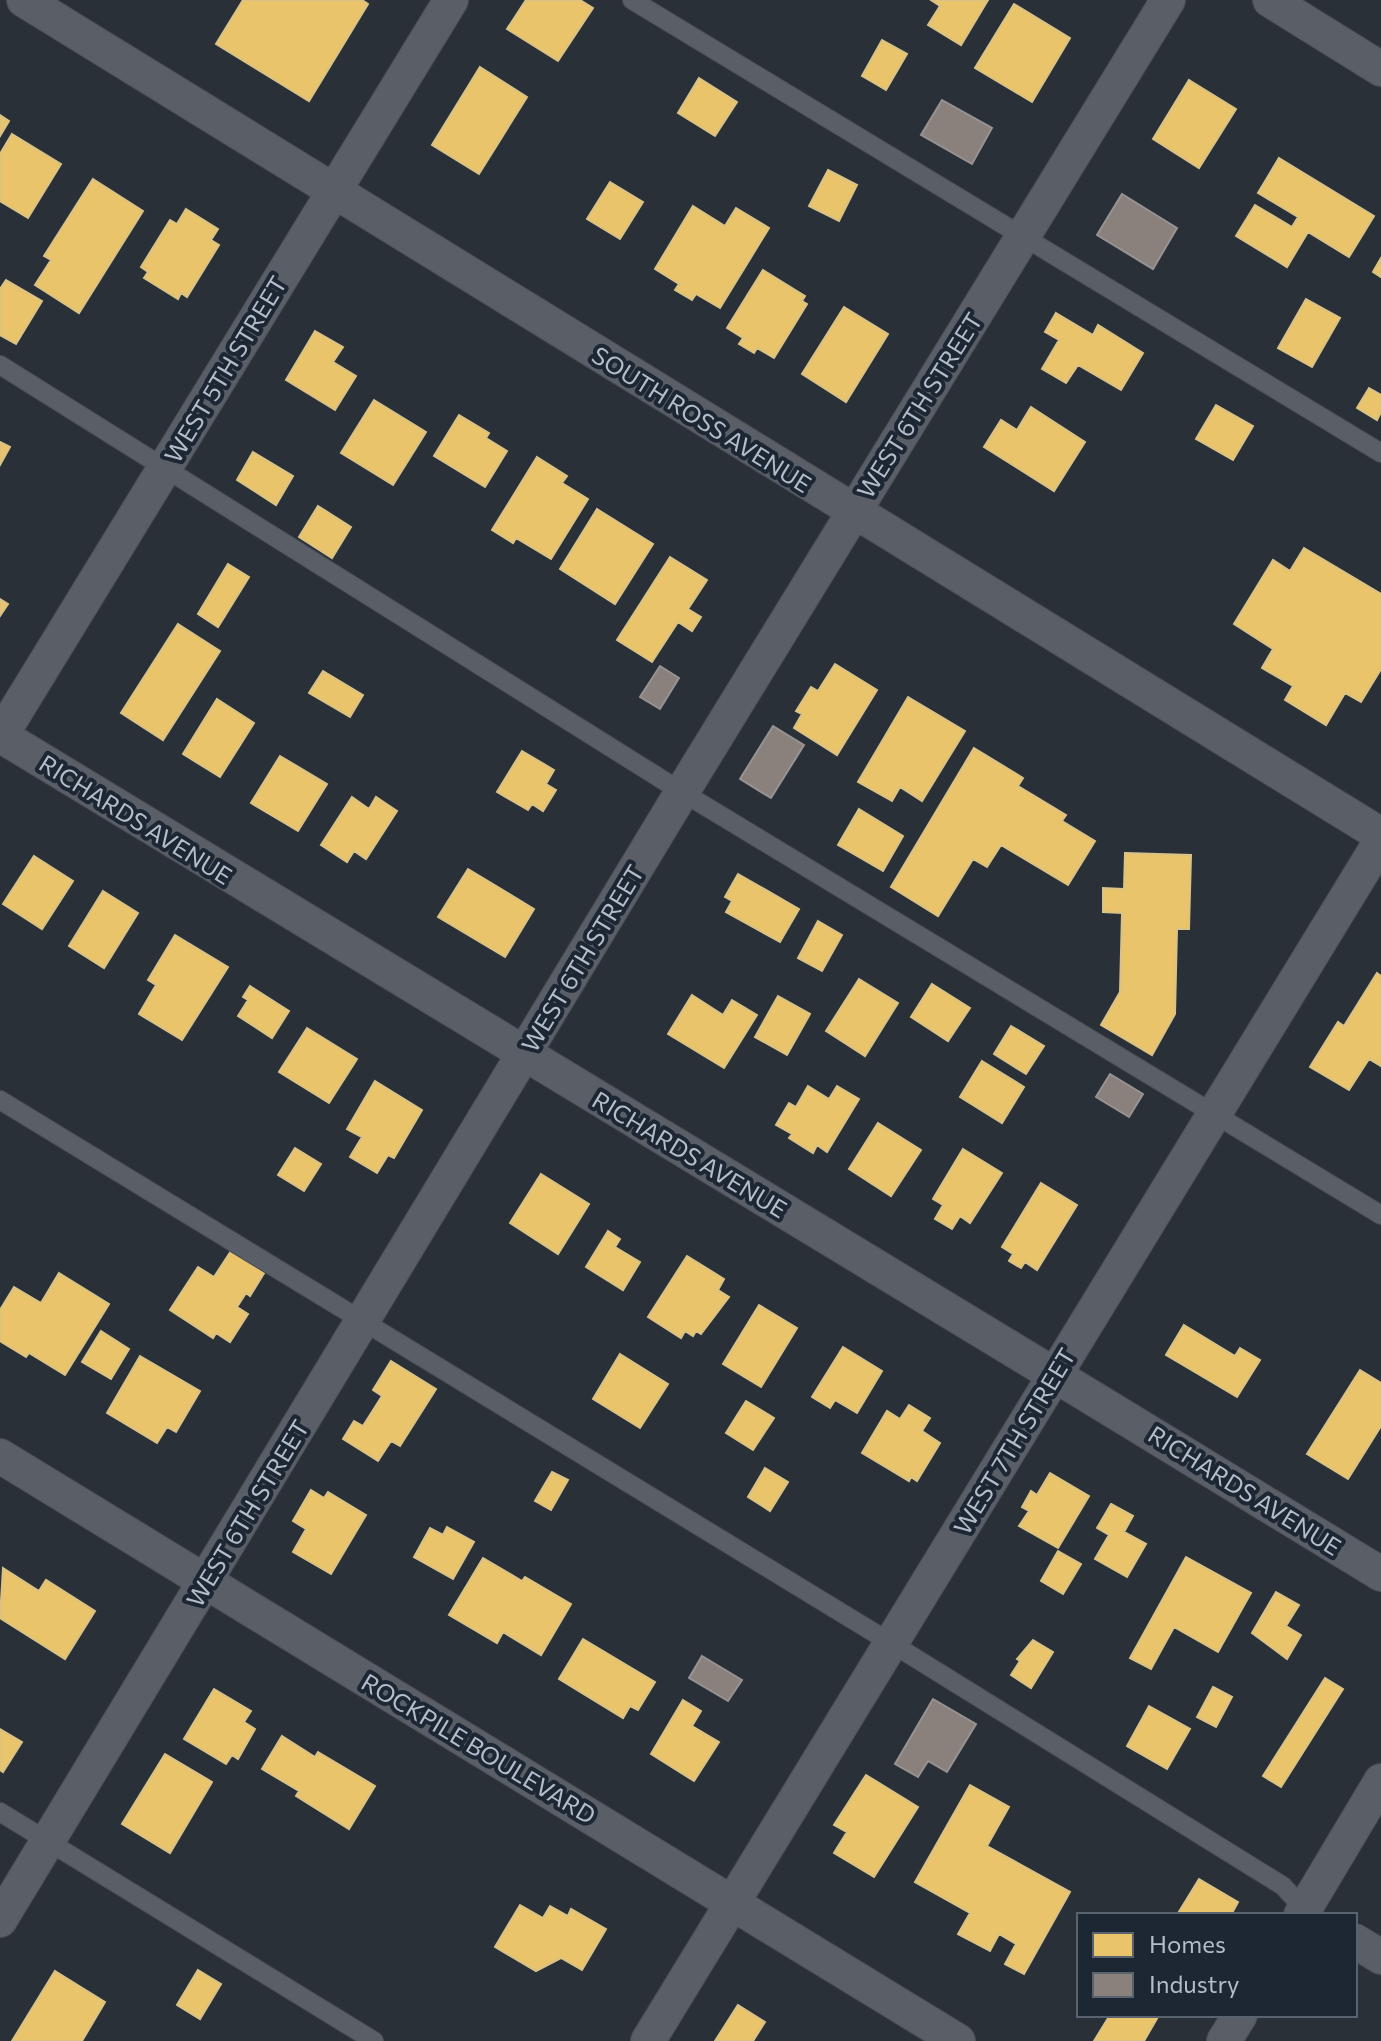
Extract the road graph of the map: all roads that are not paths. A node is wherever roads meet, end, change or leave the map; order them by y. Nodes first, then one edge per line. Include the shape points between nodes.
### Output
1 (24, 0) edge
2 (451, 0) edge
3 (632, 0) edge
4 (1168, 0) edge
5 (1270, 0) edge
6 (1381, 69) edge
7 (334, 191) junction
8 (1022, 239) junction
9 (0, 365) edge
10 (1381, 453) edge
11 (166, 466) junction
12 (854, 510) junction
13 (0, 736) edge
14 (682, 792) junction
15 (1381, 838) edge
16 (523, 1056) junction
17 (0, 1100) edge
18 (1214, 1115) junction
19 (1381, 1215) edge
20 (362, 1323) junction
21 (1055, 1374) junction
22 (0, 1456) edge
23 (1381, 1574) edge
24 (205, 1583) junction
25 (891, 1643) junction
26 (1381, 1781) edge
27 (0, 1812) edge
28 (47, 1841) junction
29 (732, 1903) junction
30 (1306, 1913) edge
31 (0, 1920) edge
32 (1357, 1942) edge
33 (1381, 1957) edge
34 (1239, 2017) edge
35 (374, 2041) edge
36 (648, 2041) edge
37 (958, 2041) edge
38 (1224, 2041) edge

1 - 7 street, SOUTH ROSS AVENUE
2 - 7 street, WEST 5TH STREET
3 - 8 lane
4 - 8 street, WEST 6TH STREET
5 - 6 street
7 - 11 street, WEST 5TH STREET
7 - 12 street, SOUTH ROSS AVENUE
8 - 10 lane
8 - 12 street, WEST 6TH STREET
9 - 11 lane
11 - 13 street, WEST 5TH STREET
11 - 14 lane
12 - 14 street, WEST 6TH STREET
12 - 15 street, SOUTH ROSS AVENUE
13 - 16 street, RICHARDS AVENUE
14 - 16 street, WEST 6TH STREET
14 - 18 lane
15 - 18 street, WEST 7TH STREET
16 - 20 street, WEST 6TH STREET
16 - 21 street, RICHARDS AVENUE
17 - 20 lane
18 - 19 lane
18 - 21 street, WEST 7TH STREET
20 - 24 street, WEST 6TH STREET
20 - 25 lane
21 - 23 street, RICHARDS AVENUE
21 - 25 street, WEST 7TH STREET
22 - 24 street, ROCKPILE BOULEVARD
24 - 28 street, WEST 6TH STREET
24 - 29 street, ROCKPILE BOULEVARD
25 - 29 street, WEST 7TH STREET
25 - 30 lane via 1283,1886
26 - 30 street
27 - 28 lane
28 - 31 street, WEST 6TH STREET
28 - 35 lane
29 - 36 street, WEST 7TH STREET
29 - 37 street, ROCKPILE BOULEVARD
32 - 33 street
34 - 38 street

